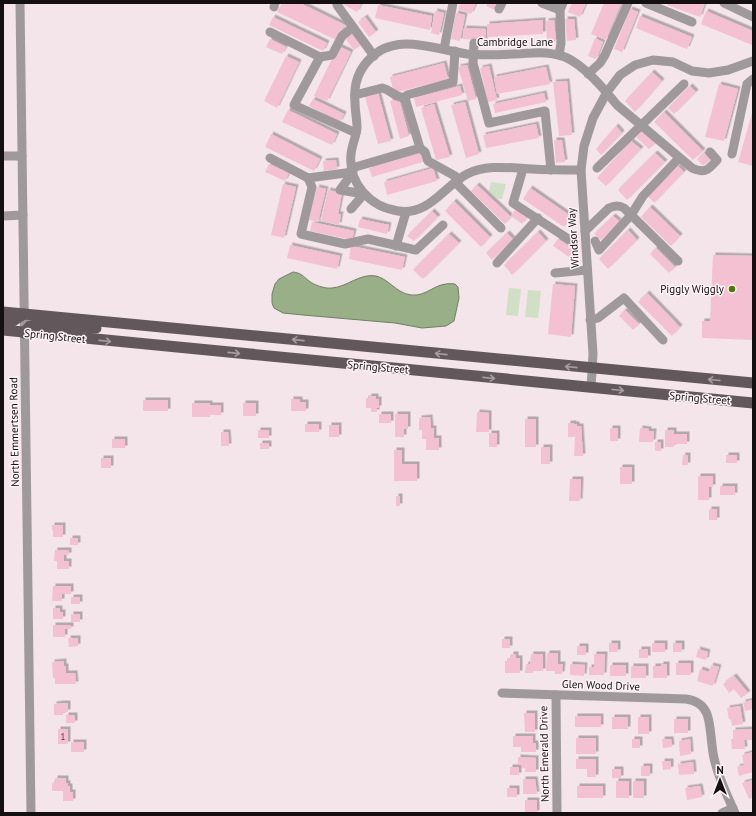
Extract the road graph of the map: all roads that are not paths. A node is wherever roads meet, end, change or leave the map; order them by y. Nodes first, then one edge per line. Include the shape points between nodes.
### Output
1 (20, 3) edge
2 (542, 3) edge
3 (628, 3) edge
4 (646, 3) edge
5 (724, 3) edge
6 (336, 4) edge
7 (449, 4) edge
8 (561, 7) edge
9 (753, 17) edge
10 (692, 22) dead end
11 (354, 27) junction
12 (270, 32) dead end
13 (474, 43) dead end
14 (444, 49) junction
15 (455, 52) junction
16 (473, 54) junction
17 (559, 55) junction
18 (374, 56) junction
19 (320, 57) junction
20 (753, 61) edge
21 (588, 74) junction
22 (753, 79) edge
23 (684, 84) dead end
24 (607, 92) junction
25 (355, 95) junction
26 (405, 98) junction
27 (642, 125) junction
28 (356, 133) junction
29 (420, 148) junction
30 (710, 152) dead end
31 (732, 154) dead end
32 (3, 156) edge
33 (22, 156) junction
34 (270, 158) dead end
35 (679, 158) junction
36 (597, 168) dead end
37 (523, 169) junction
38 (551, 170) junction
39 (581, 170) junction
40 (351, 171) junction
41 (308, 178) junction
42 (457, 181) junction
43 (364, 194) junction
44 (350, 209) dead end
45 (406, 212) junction
46 (23, 215) junction
47 (631, 215) junction
48 (3, 216) edge
49 (538, 218) junction
50 (444, 225) dead end
51 (502, 228) dead end
52 (585, 232) junction
53 (595, 241) dead end
54 (573, 242) dead end
55 (396, 246) junction
56 (678, 262) dead end
57 (497, 263) dead end
58 (587, 270) junction
59 (555, 273) dead end
60 (3, 312) edge
61 (24, 314) junction
62 (590, 320) junction
63 (3, 321) edge
64 (126, 324) junction
65 (3, 330) edge
66 (24, 332) junction
67 (663, 340) dead end
68 (125, 342) junction
69 (320, 342) junction
70 (319, 362) junction
71 (592, 369) junction
72 (753, 383) edge
73 (591, 388) junction
74 (753, 403) edge
75 (502, 693) dead end
76 (556, 695) junction
77 (734, 811) edge
78 (31, 813) edge
79 (557, 813) edge
80 (722, 813) edge

1 - 33 street, North Emmertsen Road
2 - 8 street
3 - 21 street via 605,55
4 - 10 street
5 - 9 street
6 - 11 street
7 - 14 street
8 - 17 street
11 - 18 street
11 - 19 street via 342,36 332,54
12 - 19 street
13 - 16 street
14 - 15 street, Cambridge Lane
14 - 18 street, Cambridge Lane via 421,45 394,45
15 - 16 street, Cambridge Lane
15 - 26 street via 453,82 407,95
16 - 17 street, Cambridge Lane via 519,58 548,53
16 - 38 street via 473,63 489,123 545,111
17 - 21 street, Cambridge Lane via 575,62
18 - 25 street, Cambridge Lane via 365,63 357,77
19 - 28 street via 294,105
20 - 24 street via 728,70 709,73 692,71 673,62 652,60 635,65 620,75
21 - 24 street, Cambridge Lane
22 - 31 street via 747,84
23 - 27 street
24 - 27 street, Cambridge Lane via 617,105
24 - 39 street, Windsor Way via 588,132
25 - 26 street via 382,88 398,98
25 - 28 street, Cambridge Lane
26 - 29 street
27 - 35 street, Cambridge Lane
27 - 36 street
28 - 40 street, Cambridge Lane via 351,154
29 - 40 street
29 - 42 street via 425,152 428,161 455,176
30 - 35 street, Cambridge Lane via 717,160 707,170 692,168
32 - 33 street
33 - 46 street, North Emmertsen Road
34 - 41 street
35 - 47 street via 643,196
37 - 38 street
37 - 42 street via 483,169 469,173
37 - 49 street via 513,203
38 - 39 street
39 - 52 street, Windsor Way
40 - 41 street
40 - 43 street
40 - 43 street via 340,190
41 - 55 street via 312,187 301,234 345,244 368,239
42 - 45 street via 431,204
42 - 51 street
43 - 44 street
43 - 45 street via 388,209
45 - 55 street
46 - 48 street
46 - 61 street, North Emmertsen Road
47 - 52 street via 624,208 614,206
47 - 53 street via 599,250
47 - 56 street
49 - 54 street
49 - 57 street
50 - 55 street via 416,250
52 - 58 street, Windsor Way
58 - 59 street
58 - 62 street, Windsor Way
60 - 61 main road, Spring Street
61 - 63 main road via 11,322
61 - 64 main road, Spring Street
61 - 66 street, North Emmertsen Road
62 - 67 street via 598,318 624,298
62 - 71 street, Windsor Way
64 - 66 main road via 105,329 40,324 30,326
64 - 68 main road
69 -> 64 main road, Spring Street
65 - 66 main road, Spring Street
66 -> 68 main road, Spring Street
66 - 78 street, North Emmertsen Road
68 -> 70 main road, Spring Street
69 - 70 main road
71 -> 69 main road, Spring Street
70 -> 73 main road, Spring Street
72 -> 71 main road, Spring Street
71 - 73 street, Windsor Way
73 -> 74 main road, Spring Street
75 - 76 street, Glen Wood Drive
76 - 77 street, Glen Wood Drive via 686,699 698,704 709,719 714,759
76 - 79 street, North Emerald Drive
77 - 80 street

